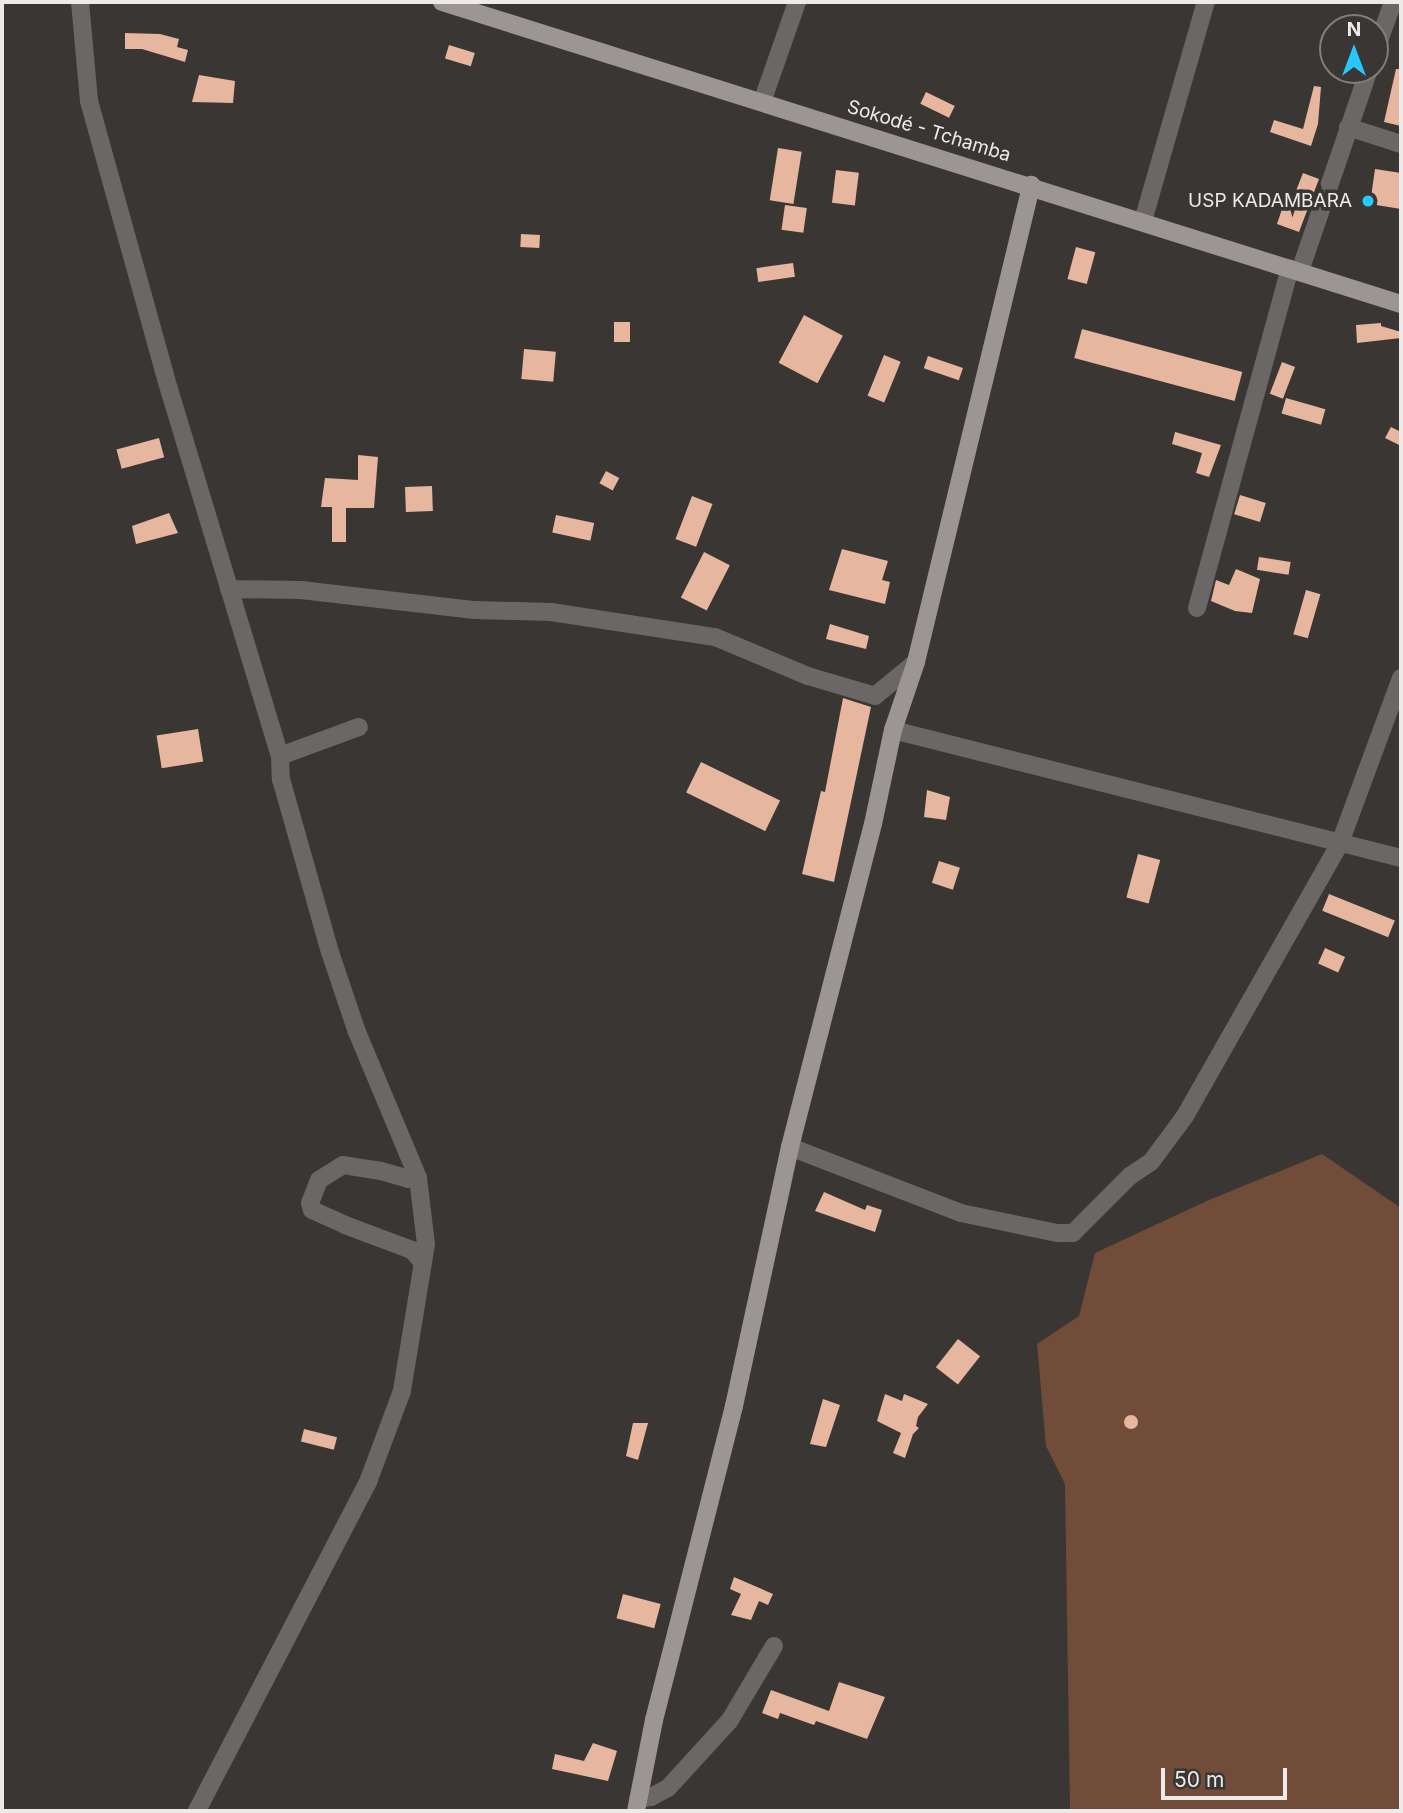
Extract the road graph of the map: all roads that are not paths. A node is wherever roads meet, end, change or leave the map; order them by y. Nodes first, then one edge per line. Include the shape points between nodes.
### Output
1 (80, 2) edge
2 (442, 2) edge
3 (797, 2) edge
4 (1206, 2) edge
5 (1364, 84) edge
6 (762, 102) junction
7 (1348, 127) junction
8 (1401, 144) edge
9 (1031, 185) junction
10 (1143, 221) junction
11 (1295, 270) junction
12 (1401, 304) edge
13 (229, 589) junction
14 (1197, 608) dead end
15 (916, 662) junction
16 (1401, 678) edge
17 (359, 727) dead end
18 (893, 730) junction
19 (280, 756) junction
20 (1340, 843) junction
21 (1401, 858) edge
22 (790, 1147) junction
23 (418, 1178) junction
24 (424, 1262) junction
25 (774, 1646) dead end
26 (637, 1805) edge
27 (197, 1811) edge

1 - 13 street via 89,101
2 - 6 main road, Sokodé - Tchamba
3 - 6 street
4 - 10 street
5 - 7 street
6 - 9 main road, Sokodé - Tchamba
7 - 8 street
7 - 11 street
9 - 10 main road, Sokodé - Tchamba
9 - 15 main road
10 - 11 main road, Sokodé - Tchamba
11 - 12 main road, Sokodé - Tchamba
11 - 14 street
13 - 15 street via 300,590 475,610 551,612 715,637 808,676 875,696
13 - 19 street
15 - 18 main road
16 - 20 street
17 - 19 street
18 - 20 street
18 - 22 main road
19 - 23 street via 281,779 330,951 357,1032
20 - 21 street
20 - 22 street via 1169,1141 1073,1233 961,1213
22 - 26 main road via 734,1406 654,1720
23 - 24 street
23 - 24 street via 343,1165 319,1180 310,1203 312,1210 412,1250
24 - 27 street via 402,1391 368,1482
25 - 26 street via 730,1720 668,1788

